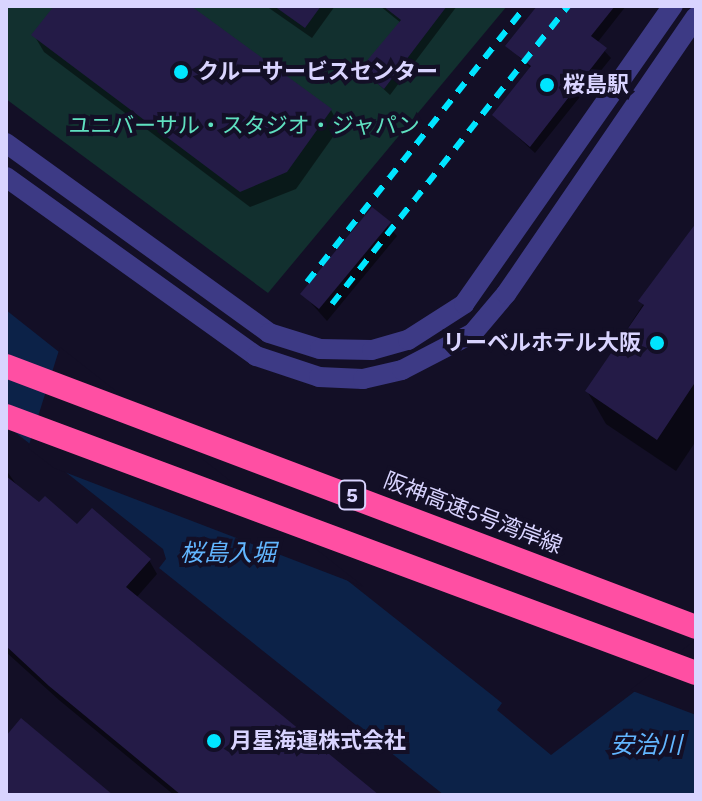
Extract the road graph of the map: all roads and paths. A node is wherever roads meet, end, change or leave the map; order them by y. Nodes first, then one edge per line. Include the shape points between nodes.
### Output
1 (673, 6) edge
2 (696, 17) edge
3 (6, 143) edge
4 (6, 177) edge
5 (6, 366) edge
6 (6, 416) edge
7 (696, 627) edge
8 (696, 673) edge

1 - 3 street via 464,304 408,340 372,350 320,349 269,333
2 - 4 street via 506,294 473,333 402,370 363,379 319,377 256,356
5 - 7 highway, 阪神高速5号湾岸線 / 5
6 - 8 highway, 5

